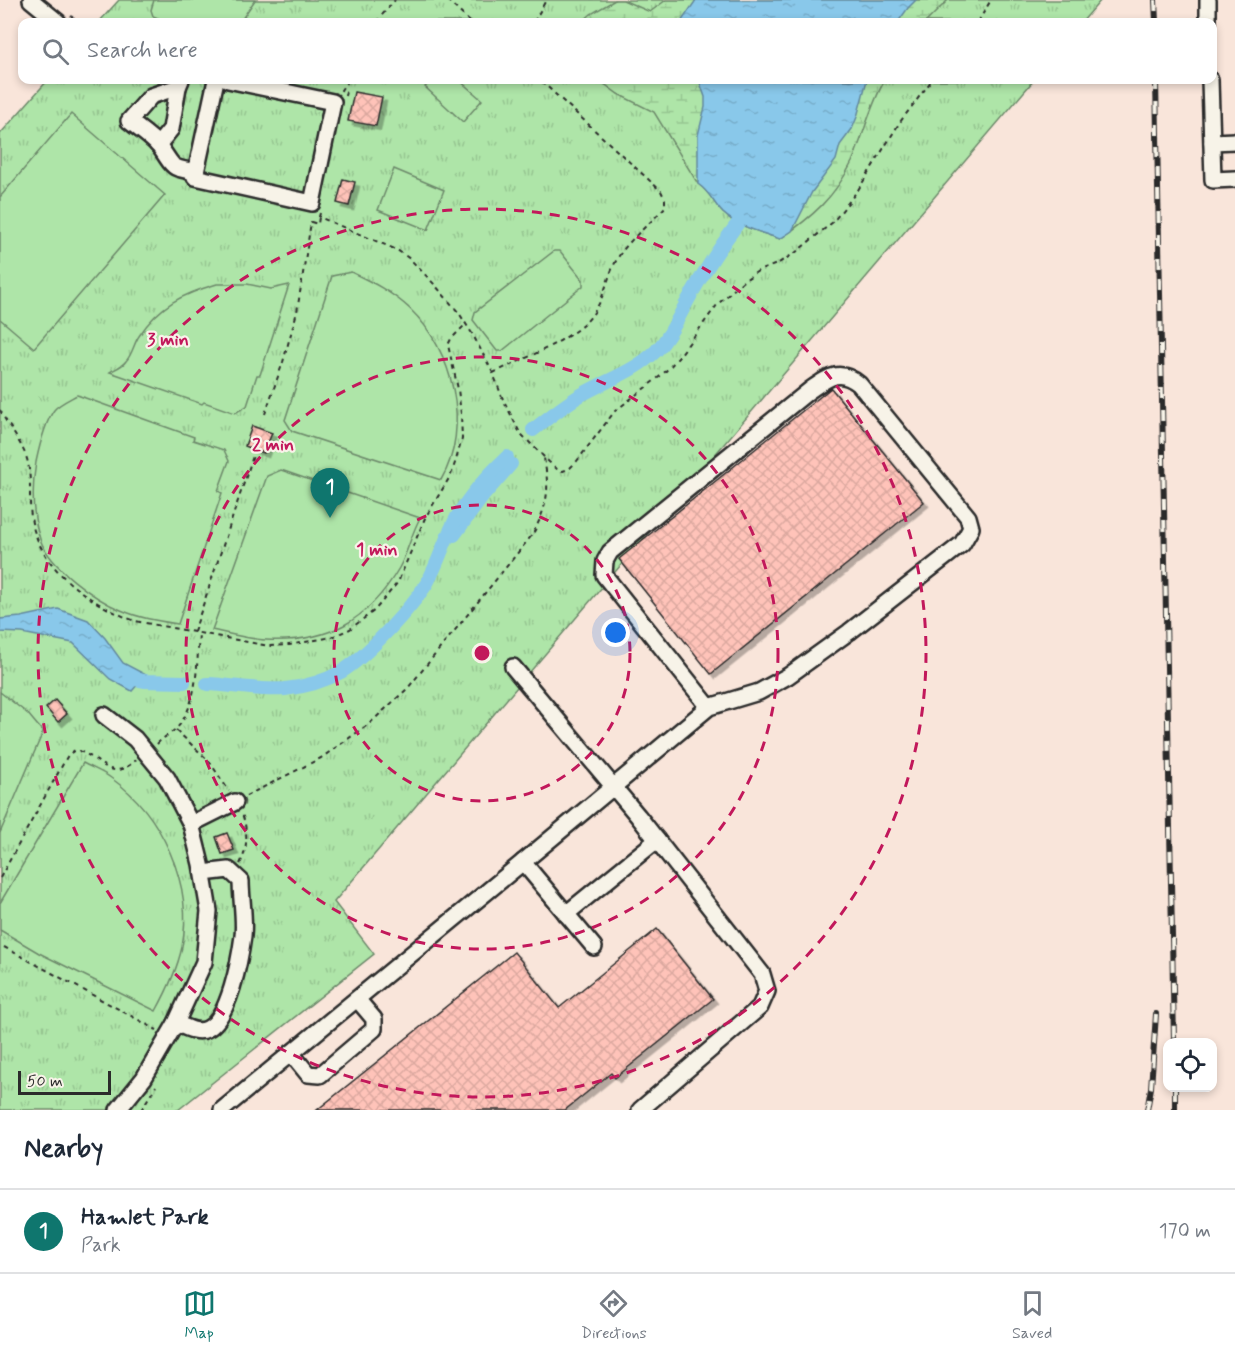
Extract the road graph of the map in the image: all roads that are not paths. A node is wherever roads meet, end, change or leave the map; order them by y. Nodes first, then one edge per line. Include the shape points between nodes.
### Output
1 (31, 0) edge
2 (1208, 0) edge
3 (53, 18) edge
4 (1208, 18) edge
5 (177, 84) edge
6 (179, 84) edge
7 (215, 84) edge
8 (248, 84) edge
9 (1210, 84) edge
10 (1235, 141) edge
11 (1212, 142) junction
12 (158, 146) junction
13 (196, 172) junction
14 (1235, 179) edge
15 (513, 668) dead end
16 (710, 707) junction
17 (104, 715) dead end
18 (614, 787) junction
19 (235, 802) road end
20 (191, 824) junction
21 (657, 840) junction
22 (523, 862) junction
23 (203, 873) junction
24 (566, 914) junction
25 (594, 947) dead end
26 (357, 999) junction
27 (176, 1023) junction
28 (291, 1053) junction
29 (118, 1110) edge
30 (222, 1110) edge
31 (640, 1110) edge

1 - 3 street
2 - 4 street
5 - 12 street via 151,96 129,121
6 - 12 street via 171,129
7 - 13 street
8 - 13 street via 338,102 312,202 195,177
9 - 11 street
10 - 11 street
11 - 14 street via 1213,180
12 - 13 street via 175,168
15 - 18 street
16 - 16 street via 759,692 788,676 962,544 971,528 968,517 849,376 832,375 810,390 610,552 605,561 604,575
16 - 18 street
17 - 20 street via 135,739 167,778
18 - 21 street
18 - 22 street
19 - 20 street
20 - 23 street
21 - 24 street
21 - 31 street via 762,974 767,991 760,1007
22 - 24 street
22 - 26 street
23 - 27 street via 209,911 204,962
23 - 27 street via 229,870 241,881 243,935 231,990 217,1021 207,1030 194,1031
24 - 25 street
26 - 28 street
26 - 28 street via 374,1018 374,1029 320,1075 308,1074
27 - 29 street via 144,1078
28 - 30 street

